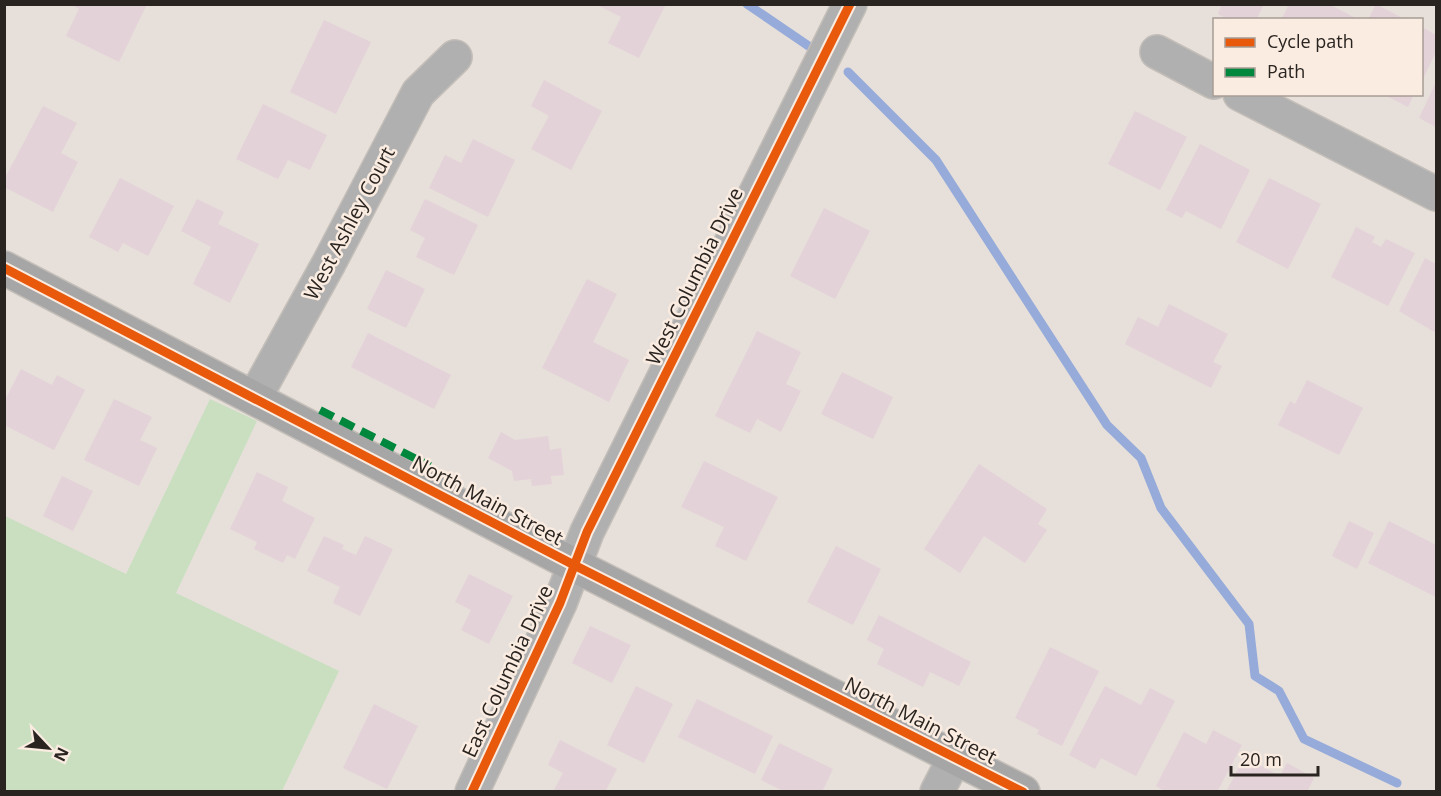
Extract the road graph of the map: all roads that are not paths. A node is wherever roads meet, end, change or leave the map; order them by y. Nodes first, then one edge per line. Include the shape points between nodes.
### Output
1 (850, 4) edge
2 (1157, 52) dead end
3 (455, 57) dead end
4 (1213, 81) edge
5 (1244, 96) edge
6 (1437, 194) edge
7 (4, 268) edge
8 (255, 397) junction
9 (574, 565) junction
10 (955, 757) junction
11 (472, 792) edge
12 (937, 792) edge
13 (1023, 792) edge

1 - 9 street, West Columbia Drive
2 - 4 street
3 - 8 street, West Ashley Court via 418,93
5 - 6 street
7 - 8 street, North Main Street
8 - 9 street, North Main Street
9 - 10 street, North Main Street
9 - 11 street, East Columbia Drive
10 - 12 street
10 - 13 street, North Main Street

